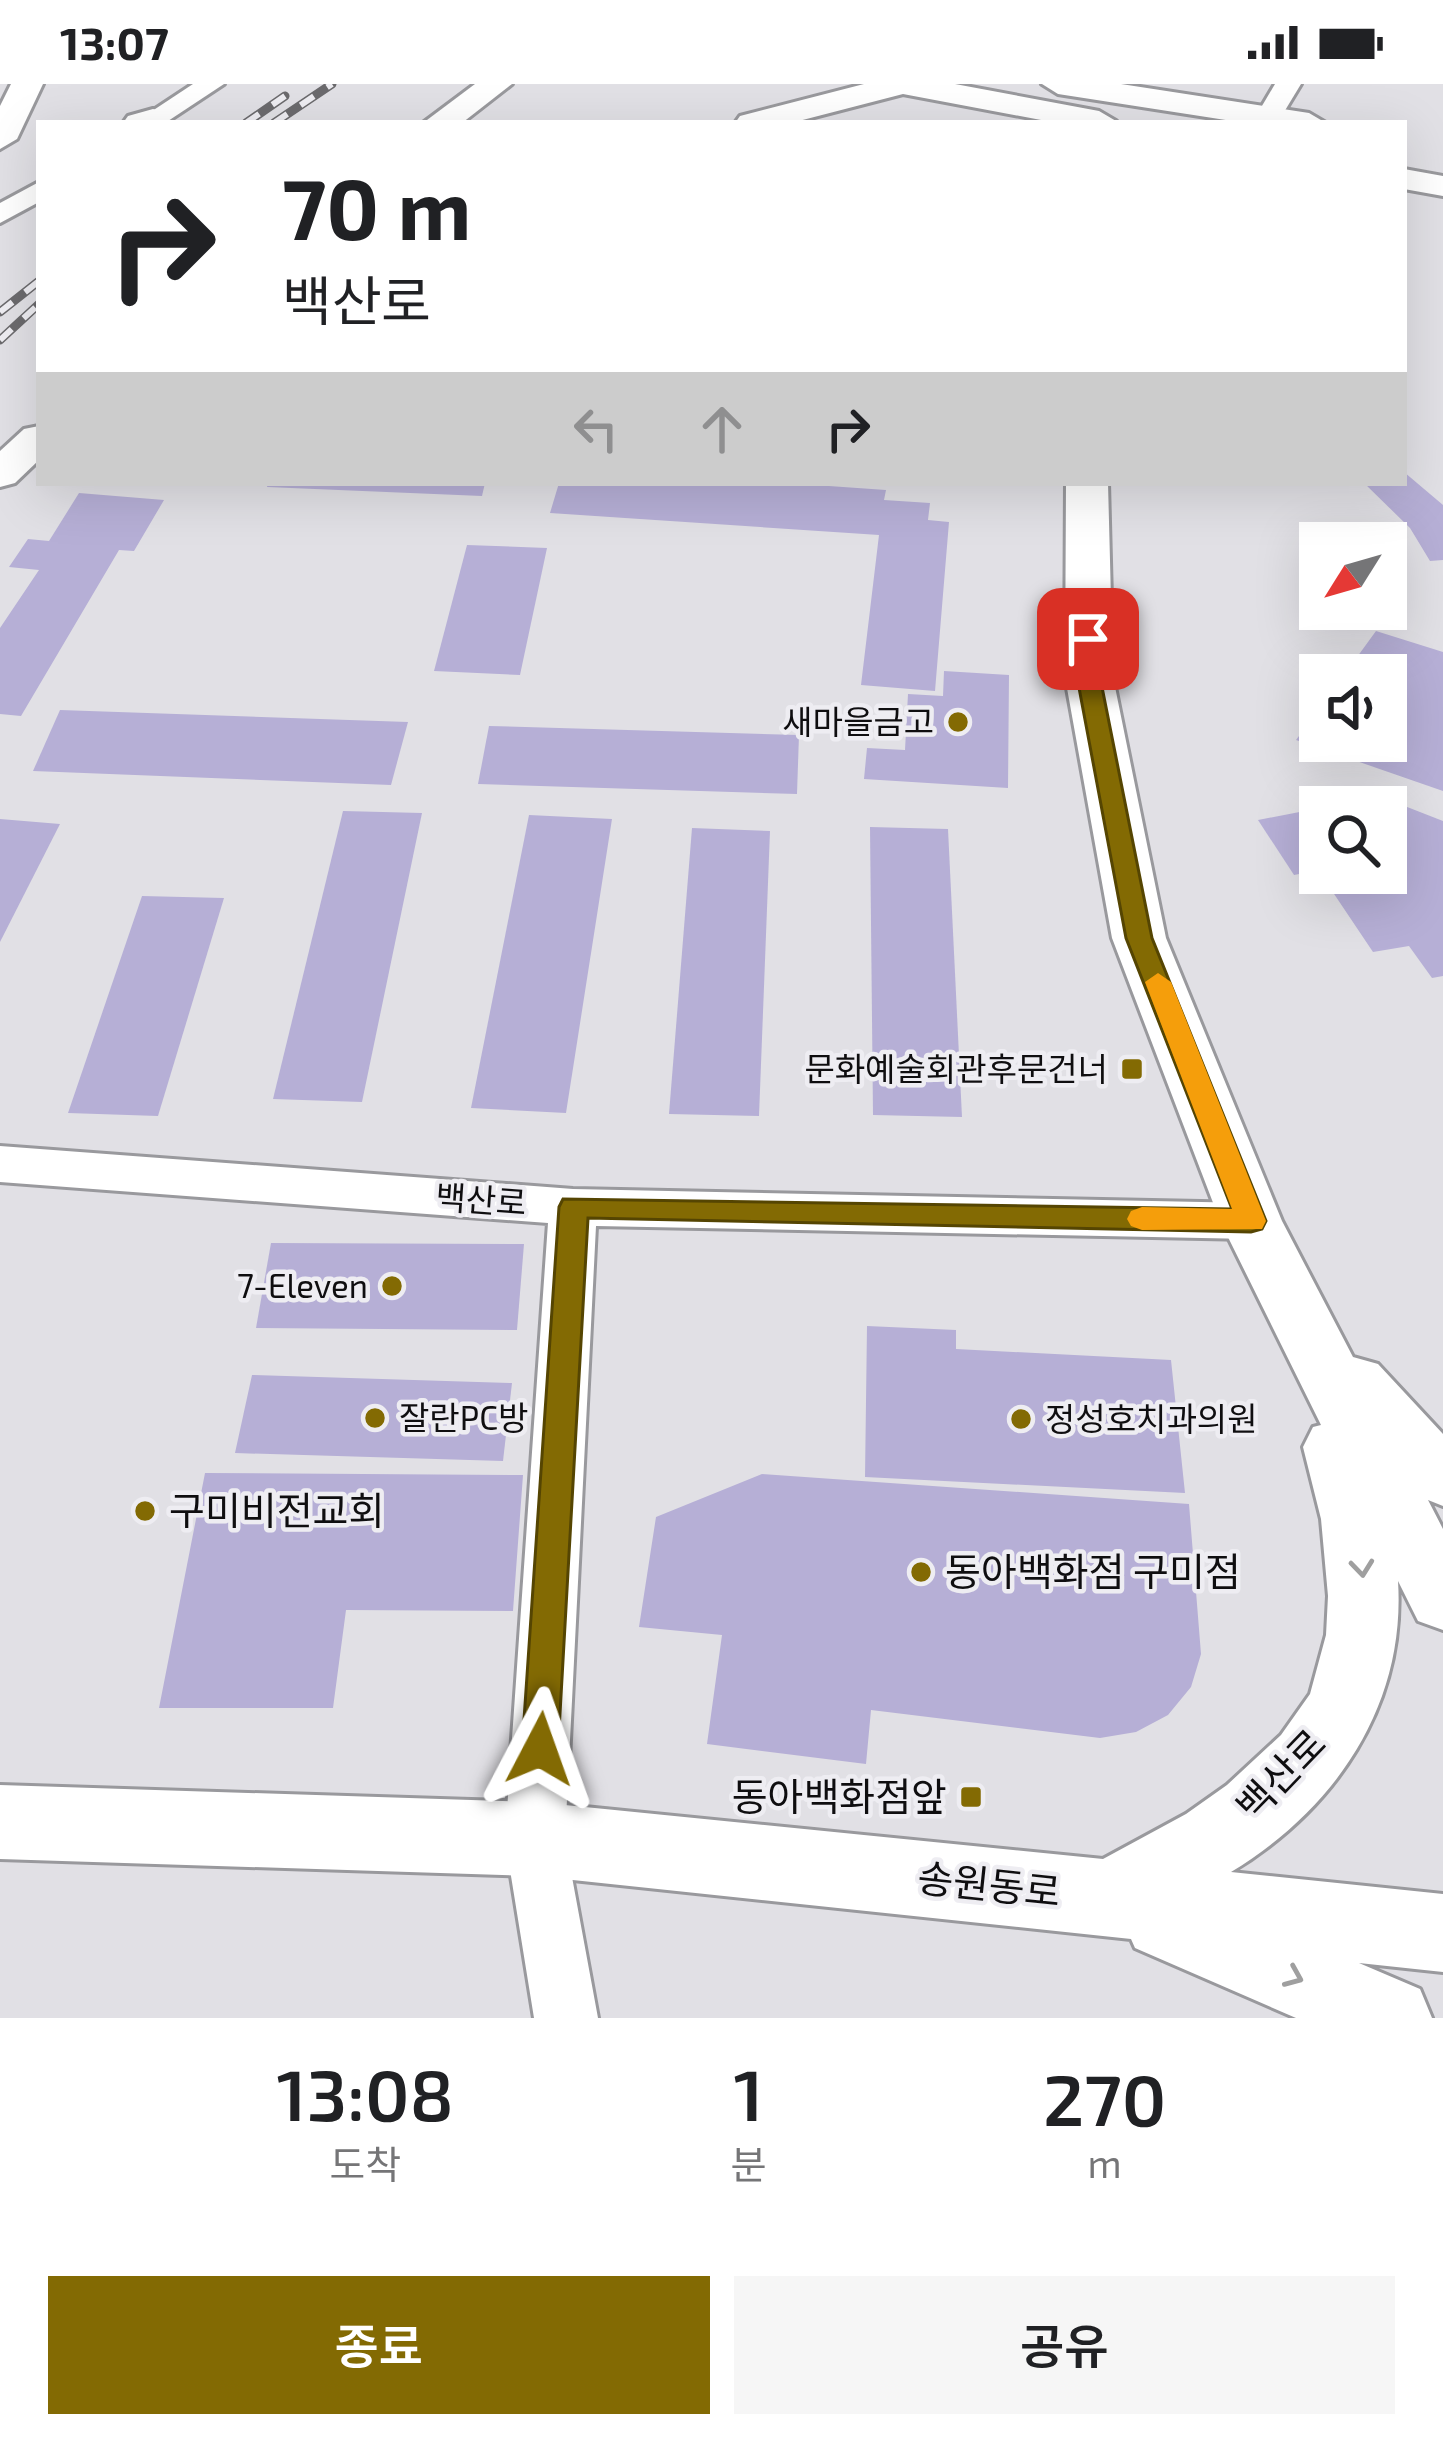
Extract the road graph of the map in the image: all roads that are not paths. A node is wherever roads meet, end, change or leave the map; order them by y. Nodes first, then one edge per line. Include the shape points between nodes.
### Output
1 (27, 84) edge
2 (211, 84) edge
3 (496, 84) edge
4 (763, 84) edge
5 (902, 84) edge
6 (1058, 84) edge
7 (1288, 84) edge
8 (1265, 119) edge
9 (149, 120) edge
10 (444, 120) edge
11 (738, 120) edge
12 (741, 120) edge
13 (1091, 120) edge
14 (2, 132) edge
15 (36, 137) edge
16 (1407, 179) edge
17 (1443, 186) edge
18 (36, 192) edge
19 (1407, 200) edge
20 (1443, 200) edge
21 (0, 215) edge
22 (36, 440) edge
23 (0, 474) edge
24 (1087, 486) edge
25 (0, 1163) edge
26 (574, 1207) junction
27 (1251, 1221) junction
28 (1286, 1295) junction
29 (1443, 1478) edge
30 (1443, 1599) edge
31 (0, 1822) edge
32 (535, 1839) junction
33 (1110, 1898) junction
34 (1443, 1933) edge
35 (566, 2018) edge
36 (1390, 2018) edge

1 - 14 street
2 - 9 street
3 - 10 street
4 - 11 street
5 - 12 street
5 - 13 street
6 - 8 street
7 - 8 street
14 - 15 street
16 - 17 street
18 - 21 street
19 - 20 street
22 - 23 street
24 - 27 street, 백산로 via 1089,677 1139,938
25 - 26 street, 백산로
26 - 27 street, 백산로
26 - 32 street
27 - 28 street, 백산로
28 - 29 street, 백산로 via 1384,1420
28 - 30 street, 백산로
28 -> 33 street, 백산로 via 1355,1502 1365,1596 1352,1677 1324,1741 1244,1819
31 - 32 street, 송원동로
32 - 33 street, 송원동로
32 - 35 street
33 - 34 street, 송원동로
33 -> 36 street

